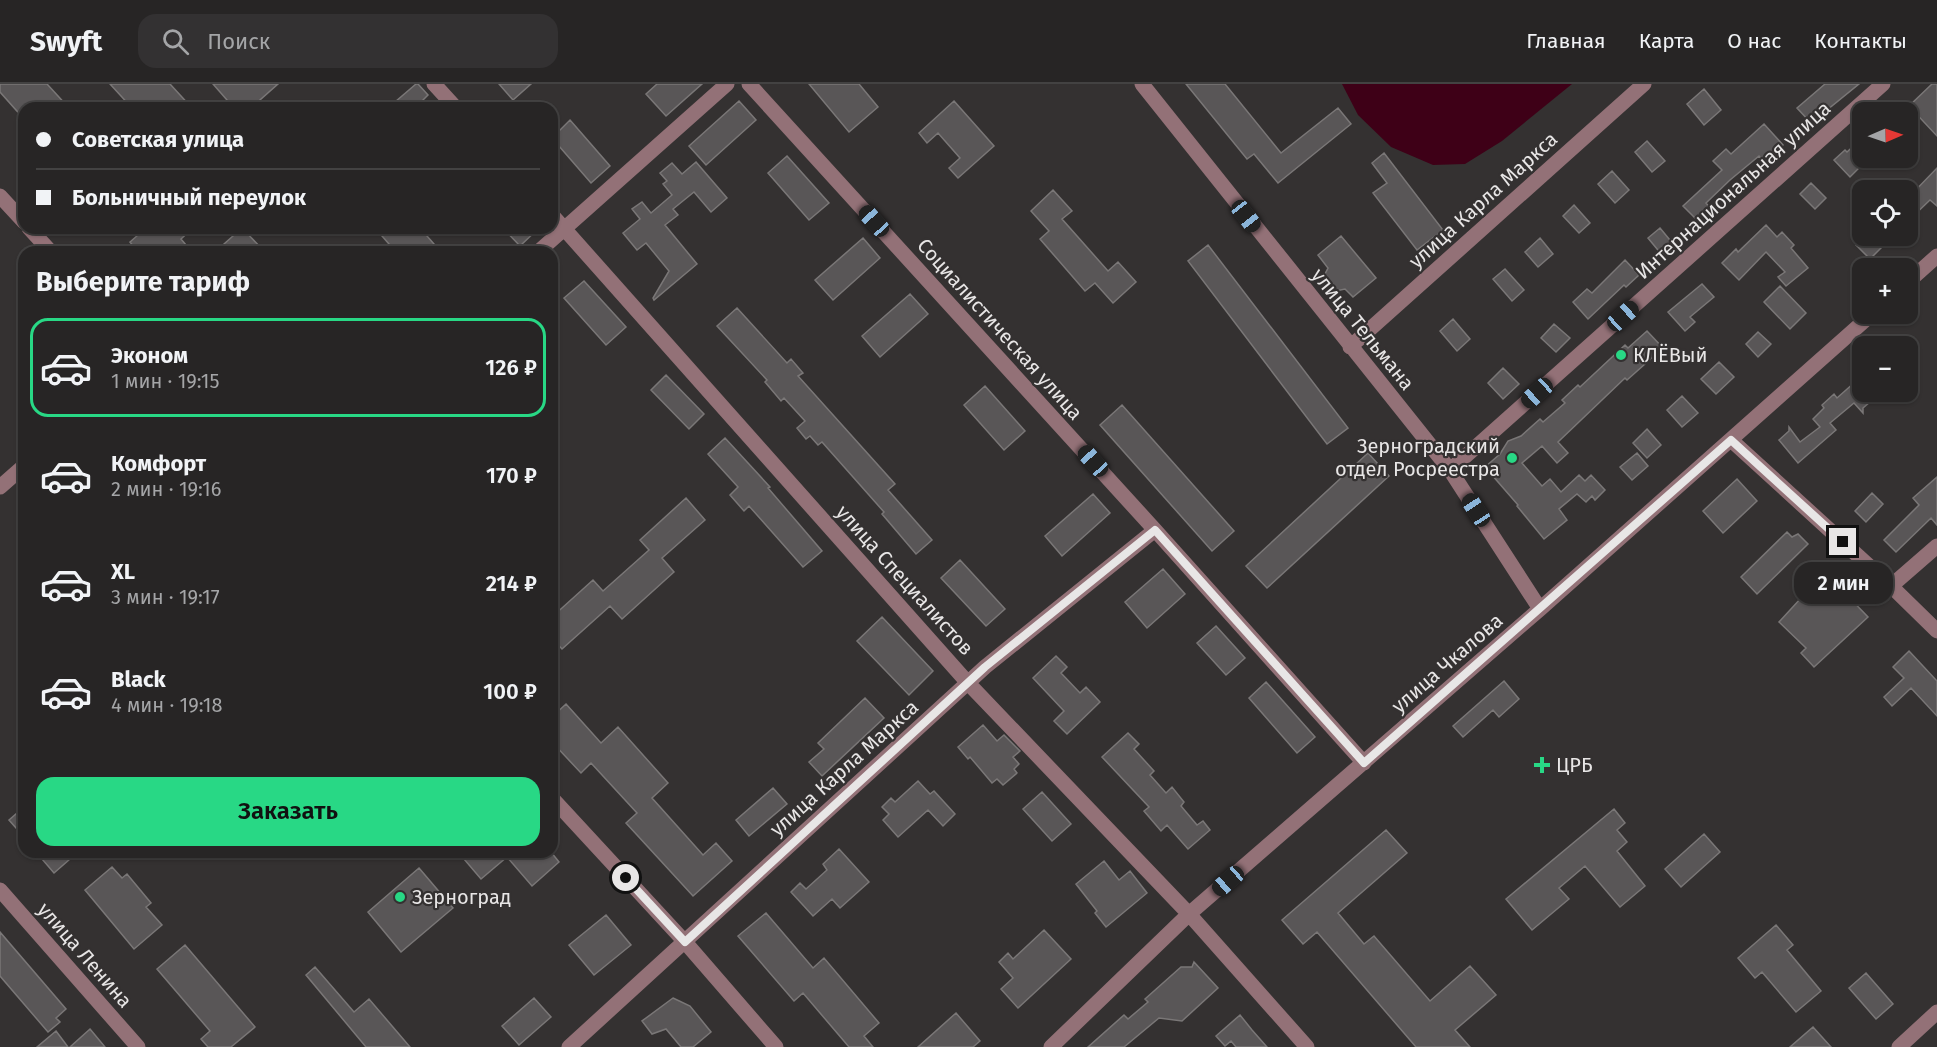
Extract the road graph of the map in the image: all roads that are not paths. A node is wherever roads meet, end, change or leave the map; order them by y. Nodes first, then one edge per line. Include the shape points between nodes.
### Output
1 (434, 84) edge
2 (727, 84) edge
3 (749, 84) edge
4 (1142, 84) edge
5 (1644, 84) edge
6 (1883, 84) edge
7 (450, 102) edge
8 (0, 196) edge
9 (18, 216) edge
10 (558, 221) edge
11 (565, 229) junction
12 (34, 234) edge
13 (46, 246) edge
14 (545, 246) edge
15 (1937, 256) edge
16 (1918, 273) edge
17 (1861, 324) edge
18 (1350, 347) junction
19 (1731, 440) junction
20 (18, 471) edge
21 (1450, 471) junction
22 (0, 487) edge
23 (1155, 530) junction
24 (1937, 546) edge
25 (1891, 586) junction
26 (1540, 609) junction
27 (1937, 632) edge
28 (968, 683) junction
29 (1364, 763) junction
30 (558, 804) edge
31 (0, 890) edge
32 (1190, 914) junction
33 (685, 942) junction
34 (1937, 1012) edge
35 (138, 1047) edge
36 (569, 1047) edge
37 (776, 1047) edge
38 (1051, 1047) edge
39 (1307, 1047) edge
40 (1899, 1047) edge

1 - 7 street
2 - 11 street
3 - 23 street, Социалистическая улица
4 - 18 street, улица Тельмана
5 - 18 street, улица Карла Маркса
6 - 21 street, Интернациональная улица
8 - 9 street
10 - 11 street, улица Специалистов
11 - 14 street
11 - 28 street, улица Специалистов
12 - 13 street
15 - 16 street
17 - 19 street, улица Чкалова
18 - 21 street, улица Тельмана
19 - 25 street
19 - 26 street, улица Чкалова
20 - 22 street
21 - 26 street, улица Тельмана
23 - 28 street, улица Карла Маркса
23 - 29 street, Социалистическая улица
24 - 25 street
25 - 27 street
26 - 29 street, улица Чкалова
28 - 32 street, улица Специалистов
28 - 33 street, улица Карла Маркса
29 - 32 street, улица Чкалова
30 - 33 street
31 - 35 street, улица Ленина
32 - 38 street, улица Чкалова
32 - 39 street, улица Специалистов
33 - 36 street, улица Карла Маркса
33 - 37 street
34 - 40 street

